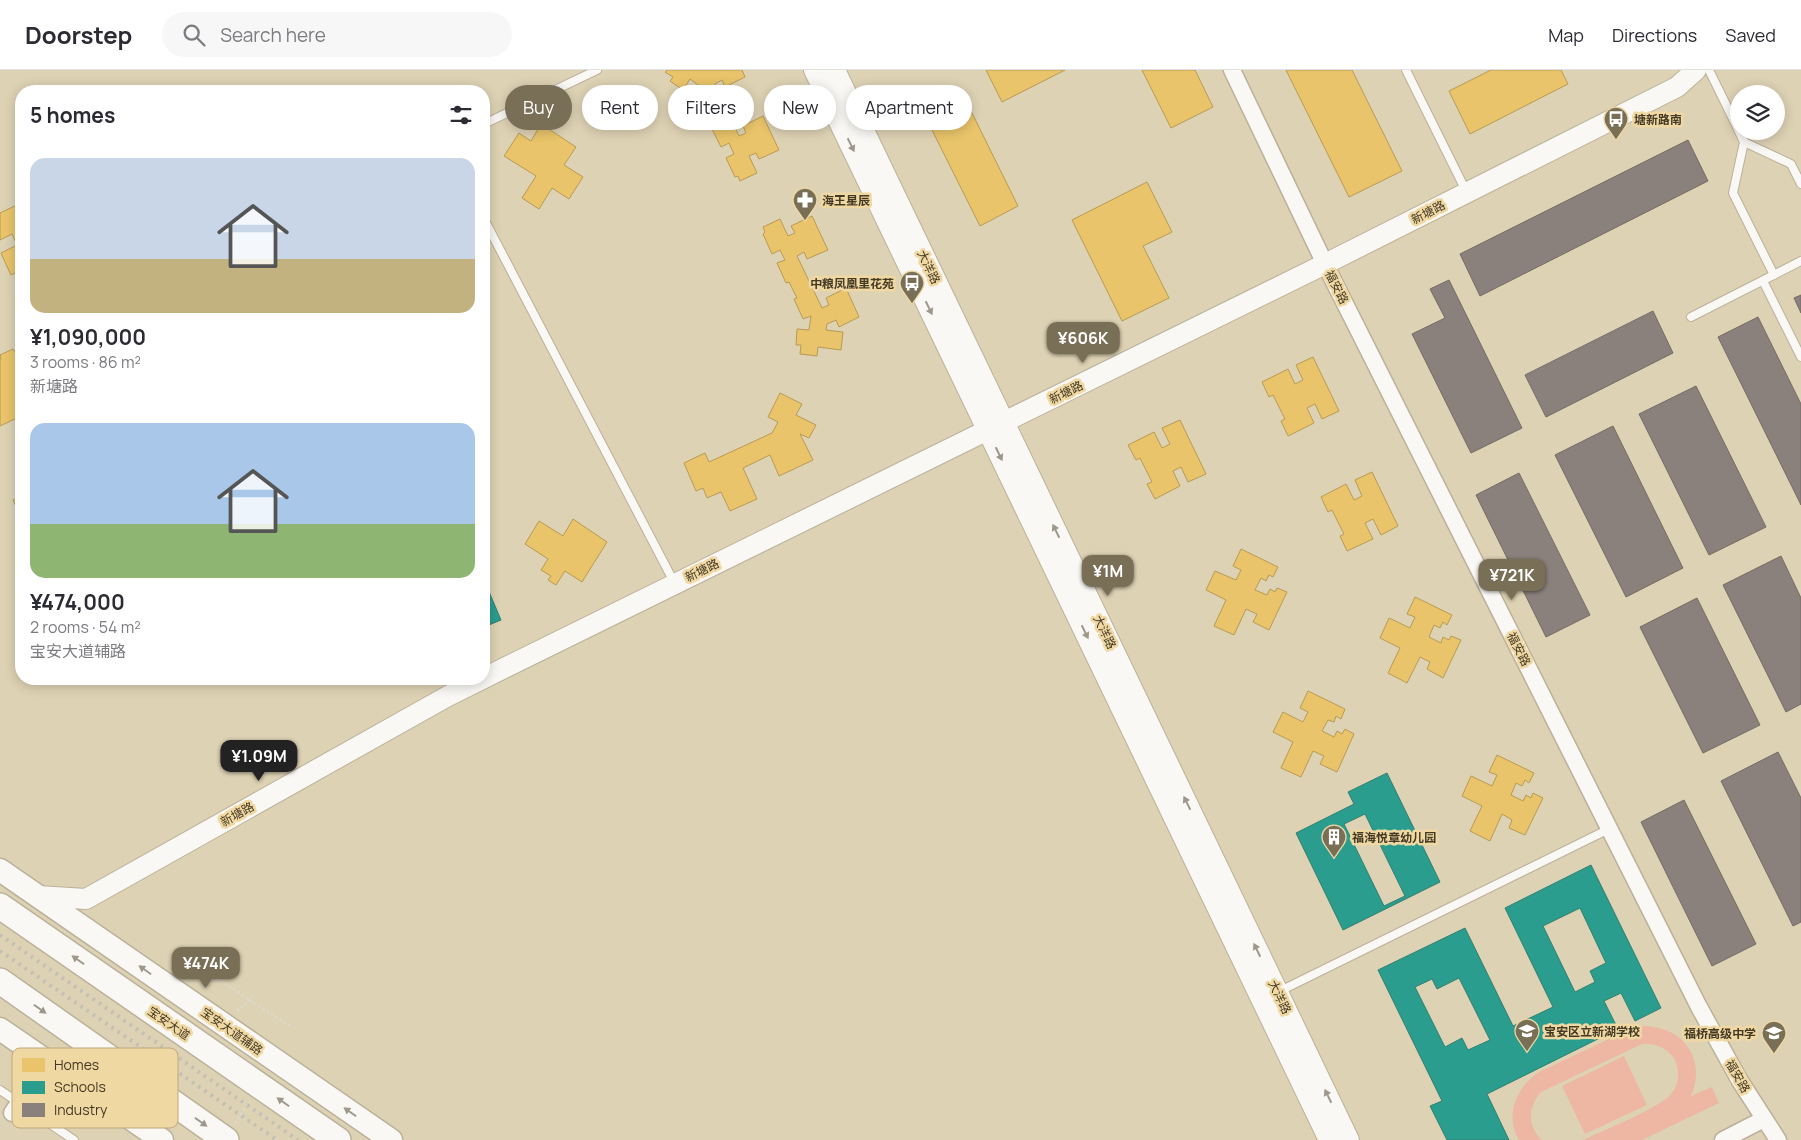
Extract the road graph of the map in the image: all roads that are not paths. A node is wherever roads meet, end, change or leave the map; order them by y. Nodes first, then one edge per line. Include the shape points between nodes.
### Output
1 (597, 70) edge
2 (814, 70) edge
3 (834, 70) edge
4 (1232, 70) edge
5 (1406, 70) edge
6 (1696, 70) edge
7 (1709, 70) edge
8 (1730, 113) edge
9 (490, 121) edge
10 (1744, 142) joint
11 (1801, 184) edge
12 (1467, 192) junction
13 (490, 230) edge
14 (1801, 261) edge
15 (1325, 264) junction
16 (1774, 275) junction
17 (1763, 281) junction
18 (1690, 317) dead end
19 (1801, 357) edge
20 (996, 426) junction
21 (675, 584) junction
22 (490, 675) edge
23 (469, 685) edge
24 (1609, 829) junction
25 (0, 870) edge
26 (38, 896) junction
27 (0, 906) edge
28 (0, 981) edge
29 (1278, 992) junction
30 (0, 1029) edge
31 (27, 1048) edge
32 (102, 1048) edge
33 (0, 1090) edge
34 (178, 1097) edge
35 (12, 1104) edge
36 (1764, 1119) junction
37 (52, 1128) edge
38 (144, 1128) edge
39 (231, 1132) edge
40 (74, 1140) edge
41 (162, 1140) edge
42 (338, 1140) edge
43 (390, 1140) edge
44 (1329, 1140) edge
45 (1349, 1140) edge
46 (1723, 1140) edge
47 (1778, 1140) edge

1 - 9 lane
2 -> 20 street, 大洋路
3 - 20 street, 大洋路
4 - 15 street, 福安路
5 - 12 lane
6 - 12 street, 新塘路 via 1677,87
7 - 8 lane
10 - 11 lane via 1791,164
10 - 16 lane via 1733,193
12 - 15 street, 新塘路
13 - 21 lane
14 - 16 lane
15 - 20 street, 新塘路
15 - 24 street, 福安路
16 - 17 lane
17 - 18 lane
17 - 19 lane
20 - 21 street, 新塘路
29 -> 20 street, 大洋路
20 -> 44 street, 大洋路
21 - 22 street, 新塘路
23 - 26 street, 新塘路 via 86,899
24 - 29 lane
24 - 36 street, 福安路 via 1699,1007
25 - 26 main road, 宝安大道辅路
43 -> 26 main road, 宝安大道辅路
42 -> 27 main road, 宝安大道
28 -> 32 main road
45 -> 29 street, 大洋路
30 - 31 main road
33 - 35 lane
34 -> 39 main road
36 - 46 street
36 - 47 street, 福安路
37 - 40 lane
38 - 41 main road

